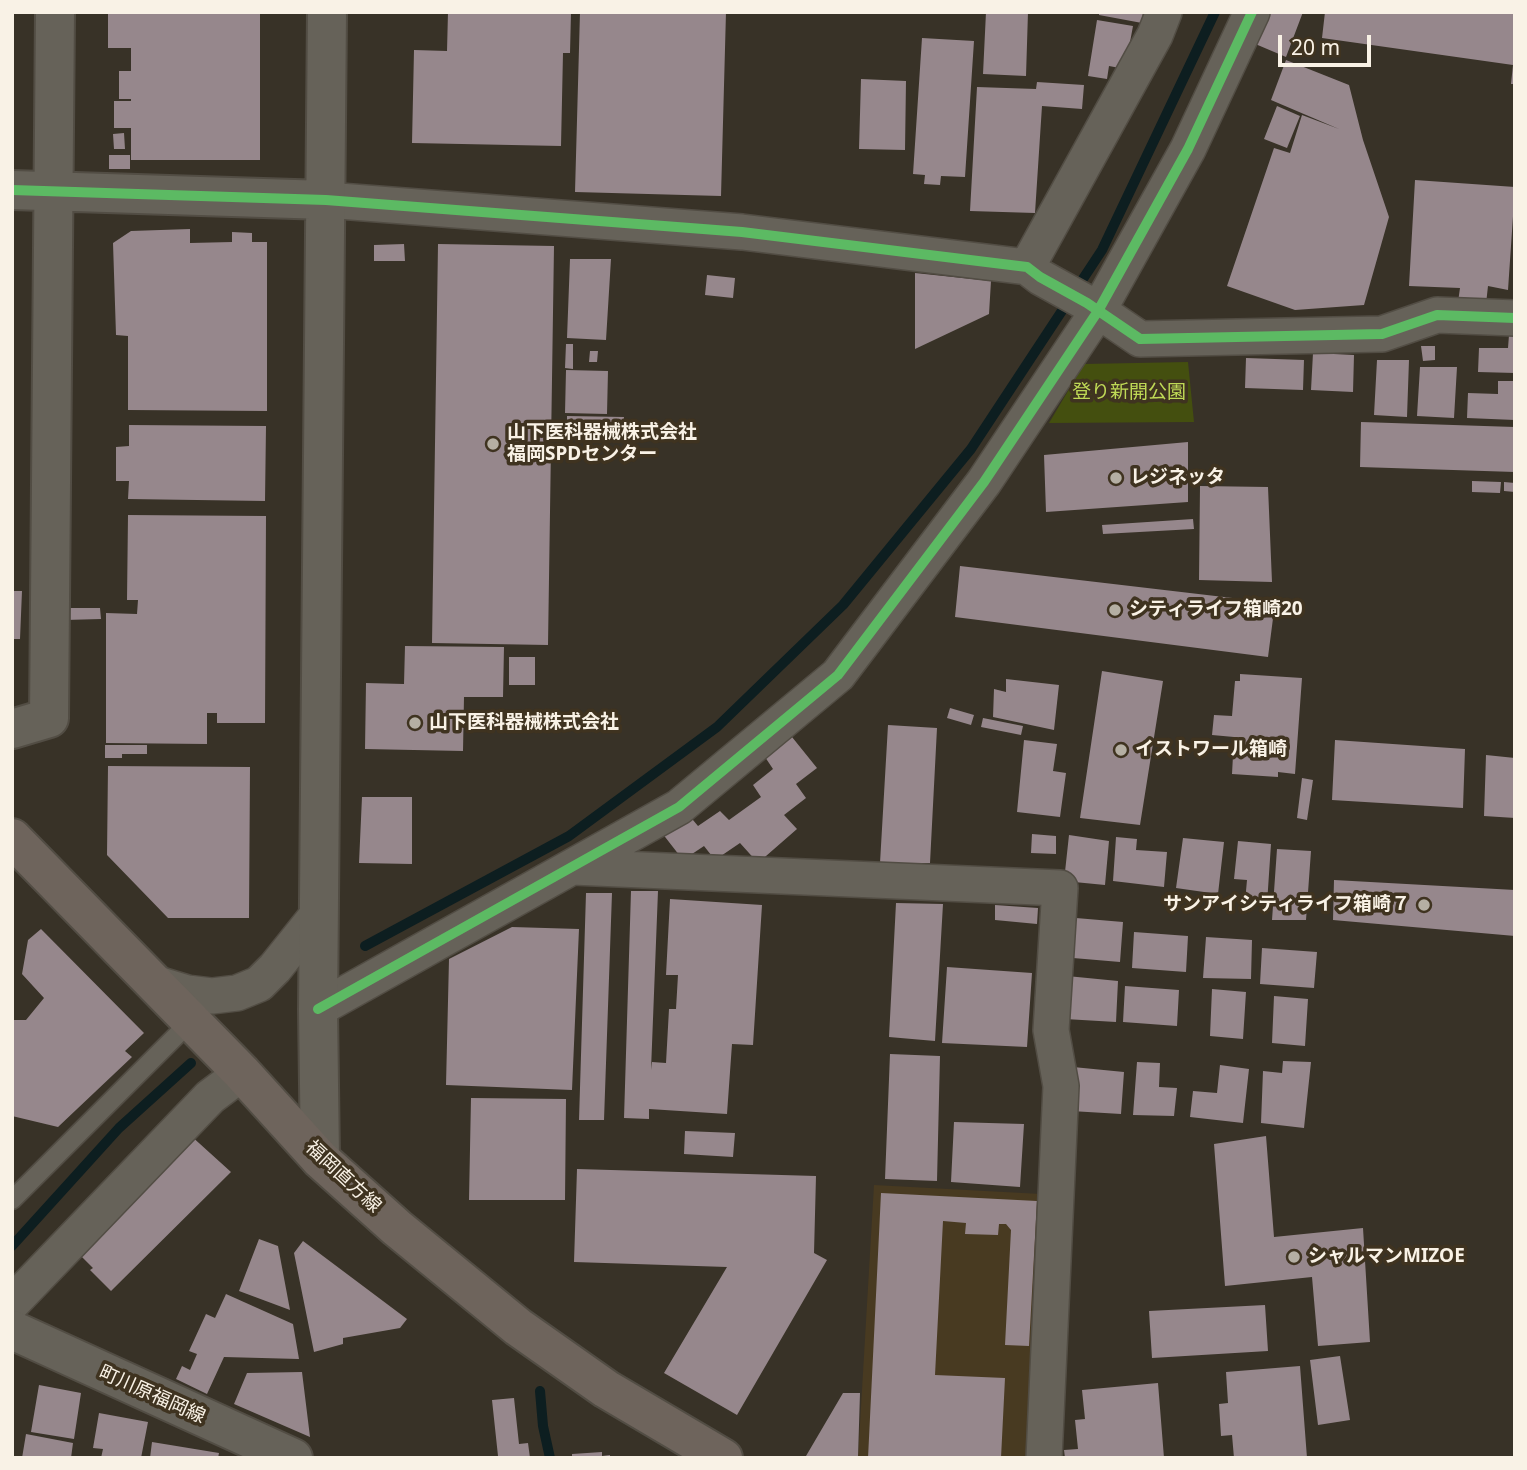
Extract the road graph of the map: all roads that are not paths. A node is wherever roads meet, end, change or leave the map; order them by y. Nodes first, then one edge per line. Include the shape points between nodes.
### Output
1 (55, 12) edge
2 (327, 12) edge
3 (1164, 12) edge
4 (1252, 12) edge
5 (12, 190) edge
6 (54, 191) junction
7 (326, 200) junction
8 (1034, 272) junction
9 (1093, 307) junction
10 (1515, 318) edge
11 (12, 730) edge
12 (12, 838) edge
13 (573, 867) junction
14 (319, 913) junction
15 (154, 983) junction
16 (318, 1009) junction
17 (191, 1021) junction
18 (242, 1073) junction
19 (320, 1159) junction
20 (12, 1200) edge
21 (12, 1303) edge
22 (12, 1330) edge
23 (293, 1458) edge
24 (723, 1458) edge
25 (1044, 1458) edge

1 - 6 street
2 - 7 street
3 - 8 street
4 - 9 street via 1188,149
5 - 6 street
6 - 7 street
6 - 11 street via 49,718
7 - 8 street via 742,232
7 - 14 street
8 - 9 street
9 - 10 street via 1140,338 1382,334 1437,315
9 - 13 street via 984,482 838,675 678,807
12 - 15 main road, 福岡直方線
13 - 16 street
13 - 25 street via 1060,888 1051,1030 1062,1086
14 - 15 street via 259,984 212,996
14 - 16 street
15 - 17 main road, 福岡直方線
16 - 19 street
17 - 18 main road, 福岡直方線
17 - 20 lane
18 - 19 main road, 福岡直方線
18 - 21 street via 210,1097
19 - 24 main road, 福岡直方線 via 519,1327 606,1389
22 - 23 street, 町川原福岡線

